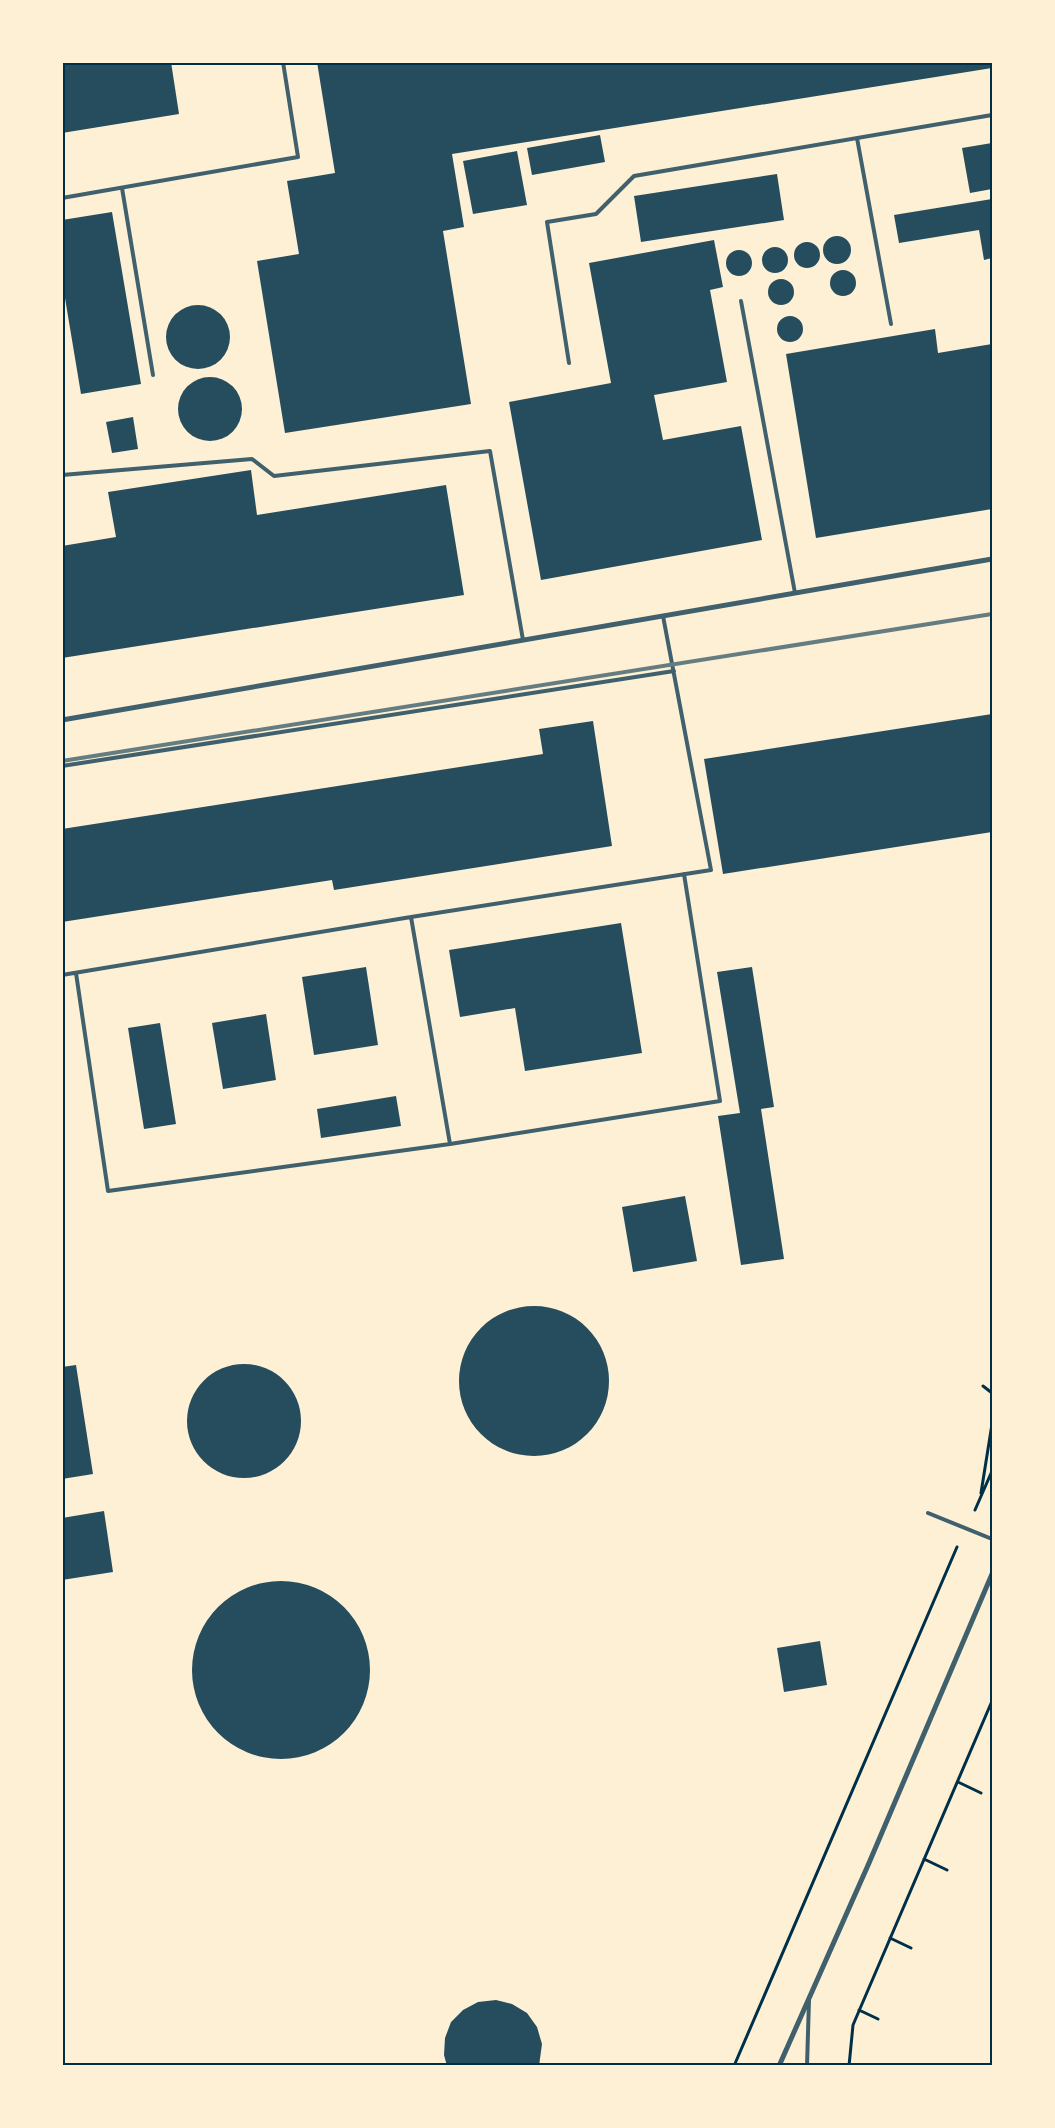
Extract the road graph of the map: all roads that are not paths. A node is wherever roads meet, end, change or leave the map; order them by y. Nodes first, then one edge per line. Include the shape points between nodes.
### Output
1 (284, 62) edge
2 (992, 115) edge
3 (857, 138) junction
4 (122, 188) junction
5 (62, 198) edge
6 (741, 302) dead end
7 (891, 324) dead end
8 (569, 363) dead end
9 (153, 375) dead end
10 (62, 475) edge
11 (992, 559) edge
12 (795, 593) junction
13 (664, 616) junction
14 (523, 640) junction
15 (674, 671) junction
16 (62, 720) edge
17 (62, 766) edge
18 (684, 874) junction
19 (411, 917) junction
20 (76, 973) junction
21 (62, 976) edge
22 (450, 1144) junction
23 (928, 1513) dead end
24 (992, 1539) edge
25 (992, 1574) edge
26 (810, 1996) junction
27 (779, 2066) edge
28 (807, 2066) edge

1 - 4 lane via 298,157
2 - 3 lane
3 - 7 lane
3 - 8 lane via 634,176 596,214 547,222
4 - 5 lane
4 - 9 lane
6 - 12 lane
10 - 14 lane via 252,459 274,476 490,451
11 - 12 street
12 - 13 street
13 - 14 street
13 - 15 lane
14 - 16 street
15 - 17 lane
15 - 18 lane via 711,870
18 - 19 lane
18 - 22 lane via 720,1101
19 - 20 lane
19 - 22 lane
20 - 21 lane
20 - 22 lane via 108,1191
23 - 24 lane
25 - 26 street
26 - 27 street
26 - 28 lane

